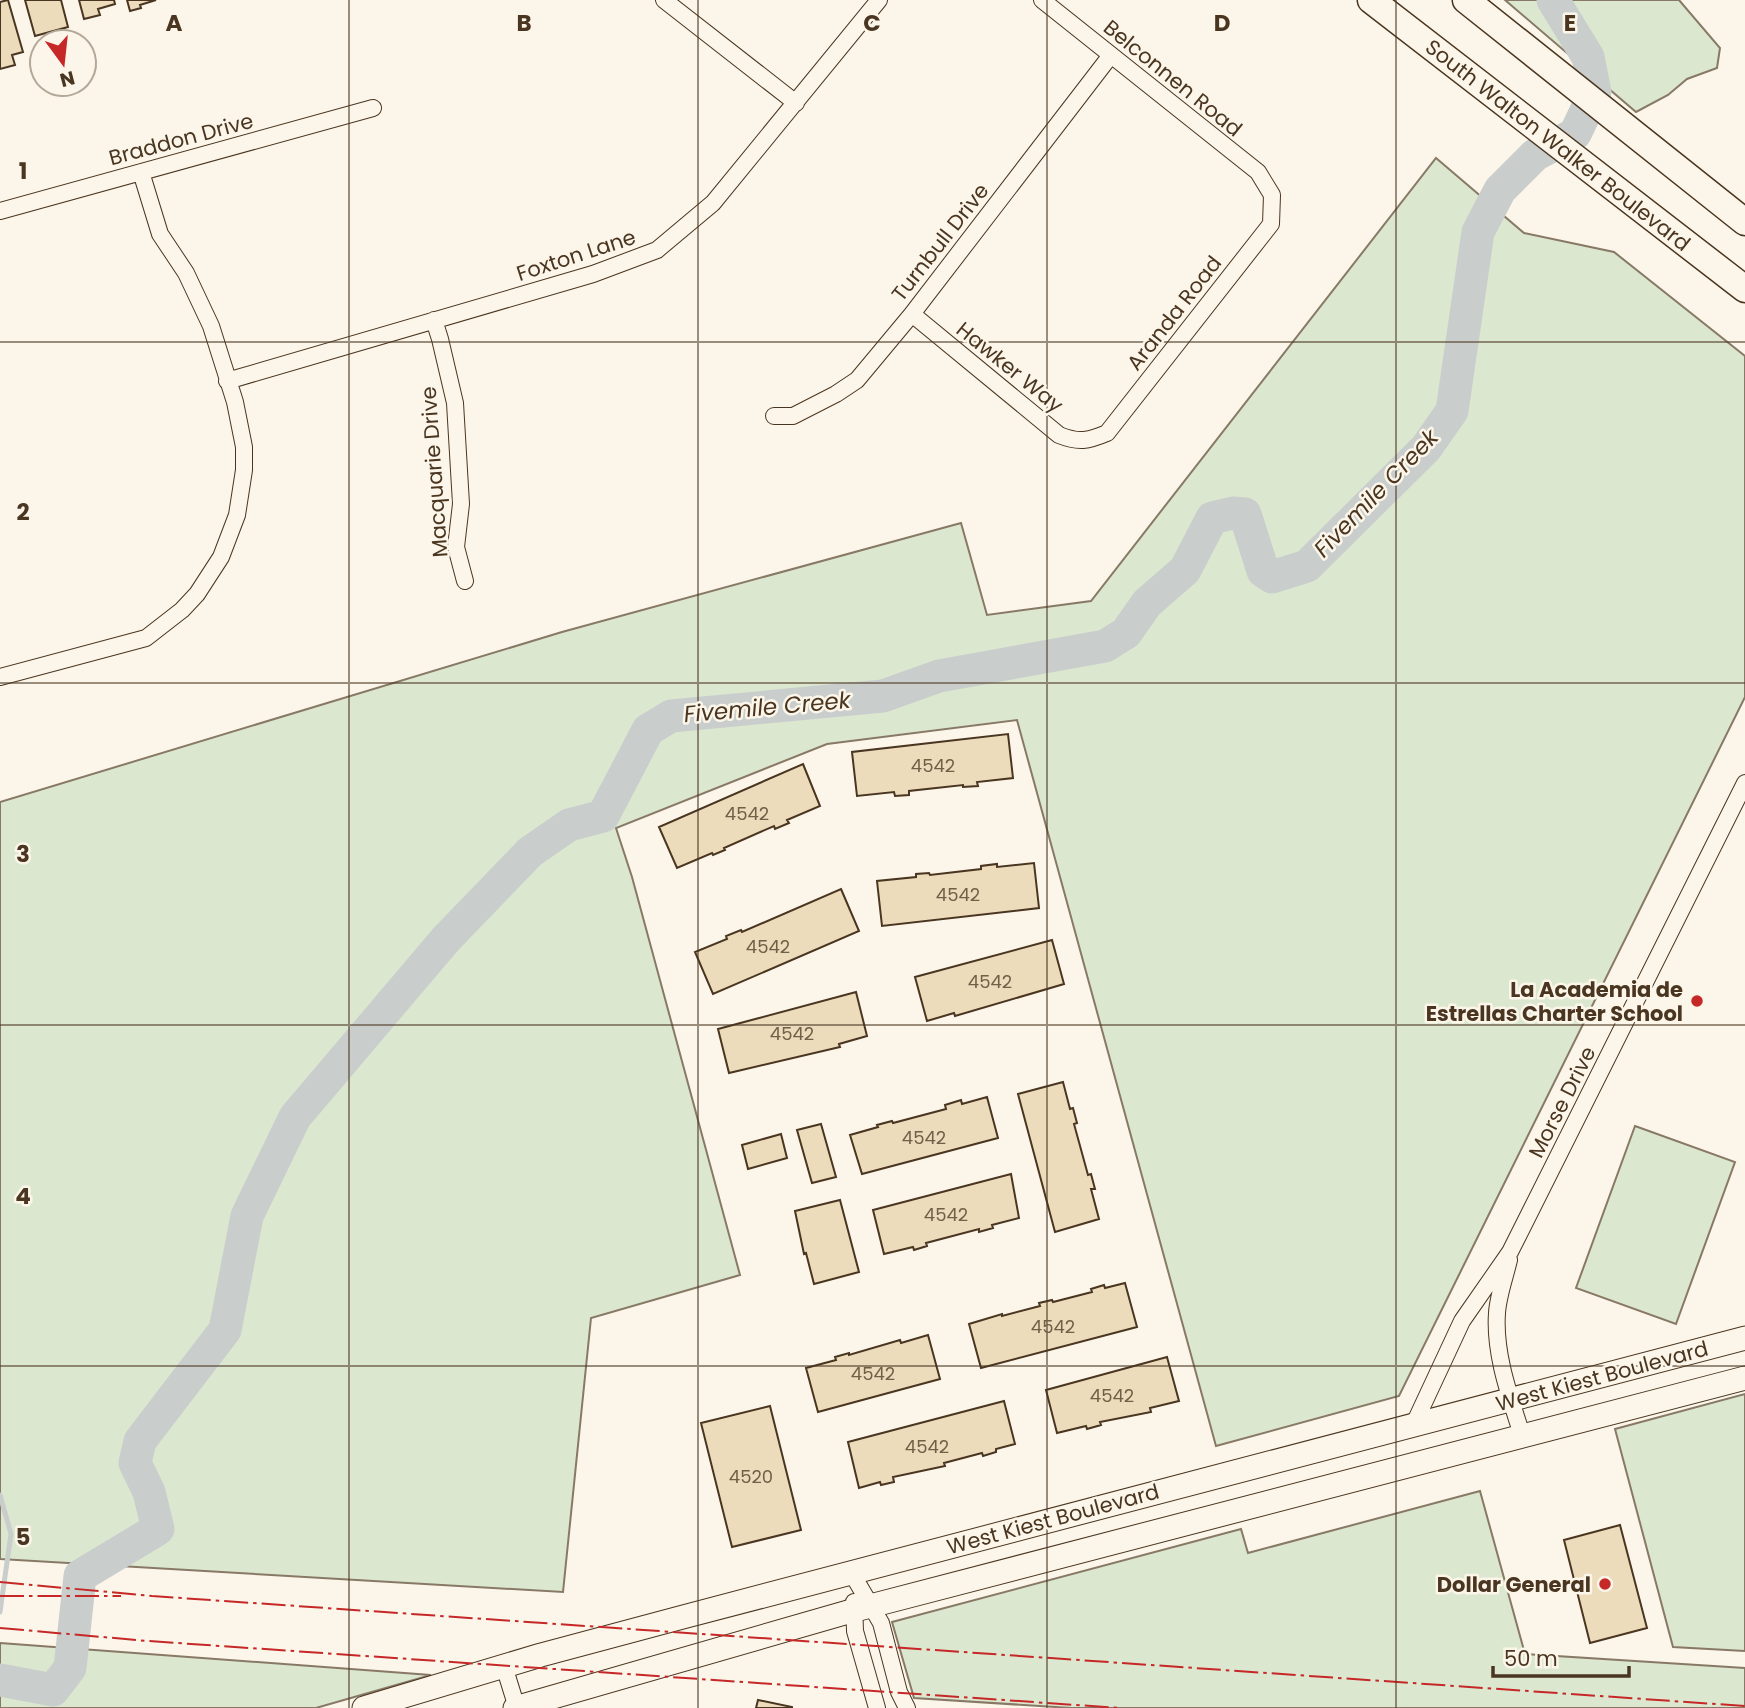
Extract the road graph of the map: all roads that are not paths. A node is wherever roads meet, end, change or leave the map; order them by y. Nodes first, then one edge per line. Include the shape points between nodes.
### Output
1 (664, 0) edge
2 (879, 0) edge
3 (1042, 0) edge
4 (1371, 0) edge
5 (1466, 0) edge
6 (1111, 55) junction
7 (796, 103) junction
8 (373, 108) dead end
9 (141, 172) junction
10 (1272, 195) joint
11 (0, 211) edge
12 (1745, 222) edge
13 (1745, 289) edge
14 (912, 314) junction
15 (434, 320) junction
16 (227, 381) junction
17 (775, 416) dead end
18 (1086, 442) joint
19 (465, 580) dead end
20 (0, 677) edge
21 (1745, 783) edge
22 (1510, 1252) junction
23 (1745, 1338) edge
24 (1745, 1378) edge
25 (1511, 1400) junction
26 (1414, 1424) junction
27 (1522, 1435) junction
28 (851, 1572) junction
29 (862, 1608) junction
30 (505, 1666) junction
31 (364, 1708) edge
32 (516, 1708) edge
33 (877, 1708) edge
34 (906, 1708) edge

1 - 7 street
2 - 7 street, Foxton Lane
3 - 6 street, Belconnen Road
4 - 13 main road, South Walton Walker Boulevard
5 - 12 main road
6 - 10 street, Belconnen Road via 1258,172
6 - 14 street, Turnbull Drive
7 - 15 street, Foxton Lane via 713,203 657,250 593,274
8 - 9 street, Braddon Drive
9 - 11 street, Braddon Drive
9 - 16 street via 160,234 186,273 211,326
10 - 18 street, Aranda Road via 1271,223 1107,433
14 - 17 street, Turnbull Drive via 857,380 793,416
14 - 18 street, Hawker Way via 1059,435
15 - 16 street, Foxton Lane
15 - 19 street, Macquarie Drive via 455,403 461,504 456,547
16 - 20 street via 244,447 242,492 230,537 197,594 146,638
21 - 22 street, Morse Drive
22 - 25 street, Morse Drive via 1497,1313 1499,1351
22 - 26 street, Morse Drive via 1462,1321
23 - 25 main road, West Kiest Boulevard
24 - 27 main road, West Kiest Boulevard
25 - 26 main road, West Kiest Boulevard
25 - 27 street, Morse Drive
26 - 28 main road, West Kiest Boulevard
27 - 29 main road, West Kiest Boulevard
28 - 29 street
28 - 30 main road, West Kiest Boulevard
29 - 32 main road, West Kiest Boulevard
29 - 33 street via 855,1631
29 - 34 street via 881,1623
30 - 31 main road, West Kiest Boulevard
30 - 32 street

